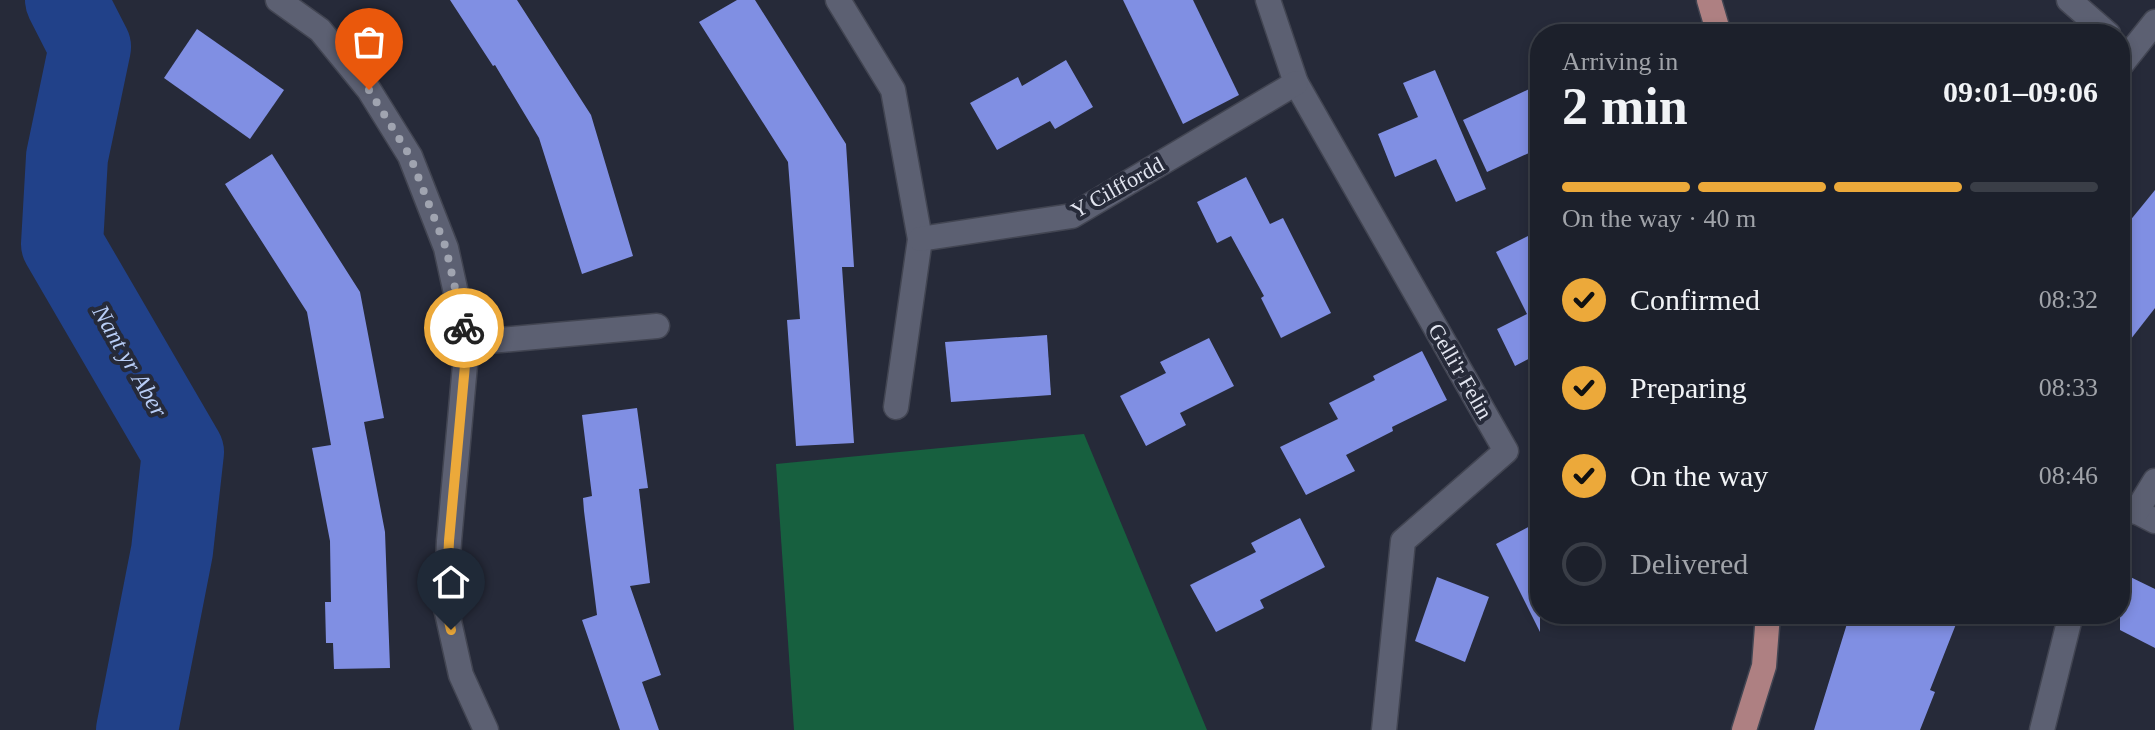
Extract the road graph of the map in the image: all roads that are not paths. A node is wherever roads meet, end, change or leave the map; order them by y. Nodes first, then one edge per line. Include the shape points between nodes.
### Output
1 (278, 0) edge
2 (838, 0) edge
3 (1268, 0) edge
4 (1709, 0) edge
5 (2069, 0) edge
6 (2155, 22) edge
7 (1716, 24) edge
8 (2097, 24) edge
9 (2130, 48) edge
10 (1296, 83) junction
11 (920, 239) junction
12 (657, 326) dead end
13 (467, 343) junction
14 (896, 407) dead end
15 (2155, 481) edge
16 (2137, 512) edge
17 (1767, 624) edge
18 (2068, 624) edge
19 (486, 730) edge
20 (1384, 730) edge
21 (1744, 730) edge
22 (2042, 730) edge

1 - 13 street via 320,30 369,90 410,156 446,248
2 - 11 street via 893,90
3 - 10 street, Gelli'r Felin
4 - 7 main road
5 - 8 street
6 - 9 street
10 - 11 street, Y Cilffordd via 1072,216
10 - 20 street, Gelli'r Felin via 1506,451 1403,541
11 - 14 street
12 - 13 street
13 - 19 street via 446,608 461,675
15 - 16 street
17 - 21 main road via 1764,666
18 - 22 street

